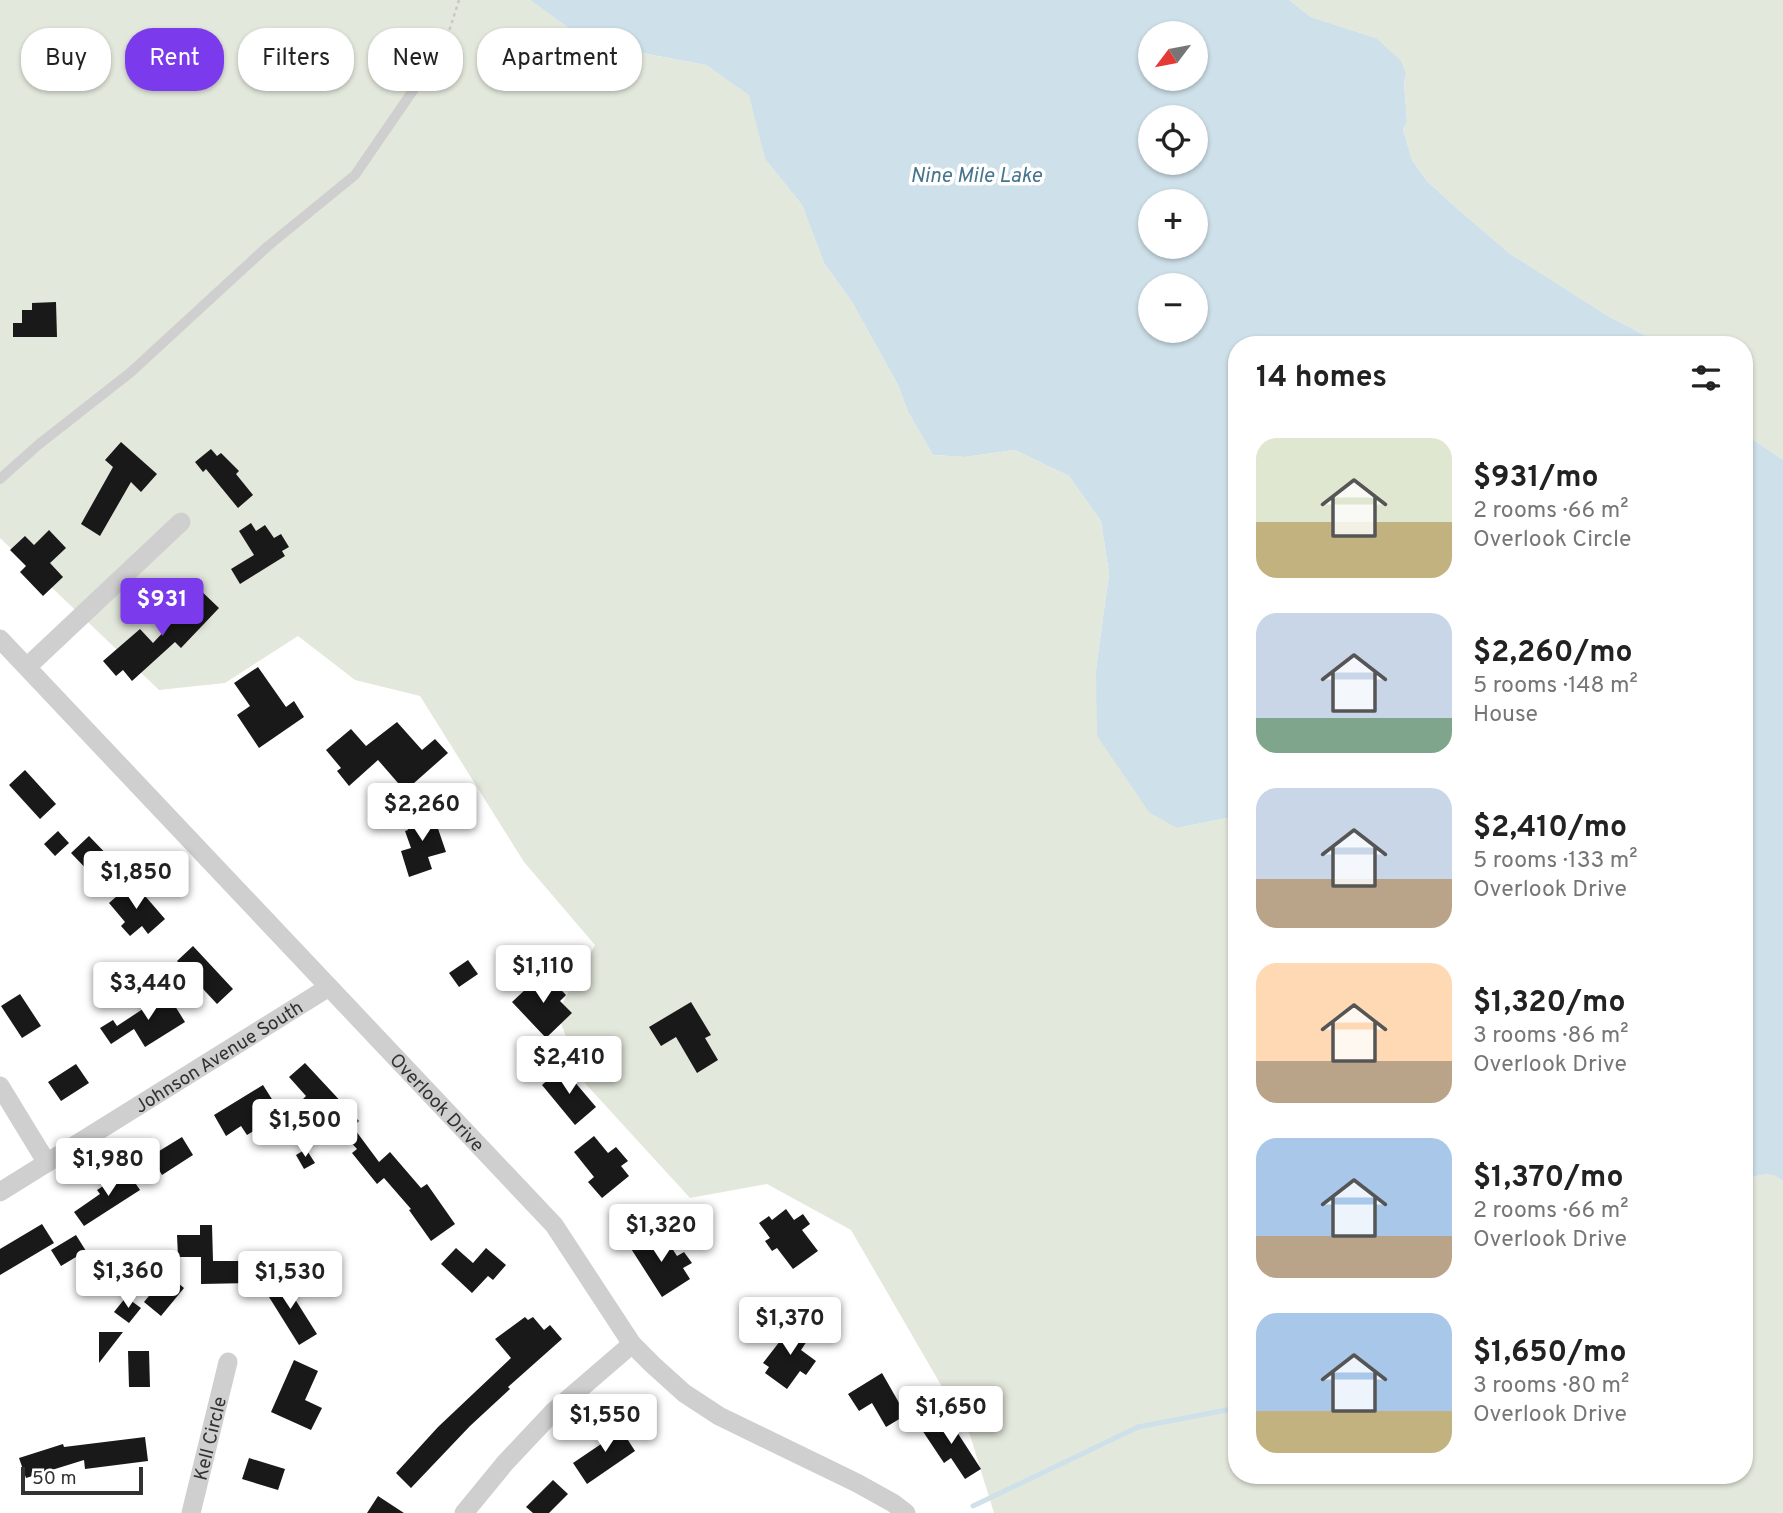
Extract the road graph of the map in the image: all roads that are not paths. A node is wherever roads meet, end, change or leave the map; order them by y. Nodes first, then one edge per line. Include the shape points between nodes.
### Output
1 (413, 91) edge
2 (0, 479) edge
3 (181, 522) dead end
4 (0, 639) edge
5 (27, 667) junction
6 (329, 987) junction
7 (0, 1086) edge
8 (47, 1163) junction
9 (0, 1192) edge
10 (632, 1344) junction
11 (228, 1362) dead end
12 (191, 1513) edge
13 (464, 1513) edge
14 (906, 1513) edge

1 - 2 lane via 355,175 268,246 131,372
3 - 5 street
4 - 5 street, Overlook Drive
5 - 6 street, Overlook Drive
6 - 8 street, Johnson Avenue South
6 - 10 street, Overlook Drive via 554,1225
7 - 8 street
8 - 9 street, Johnson Avenue South
10 - 13 street via 553,1412
10 - 14 street, Overlook Drive via 684,1393 719,1416 857,1483
11 - 12 street, Kell Circle

